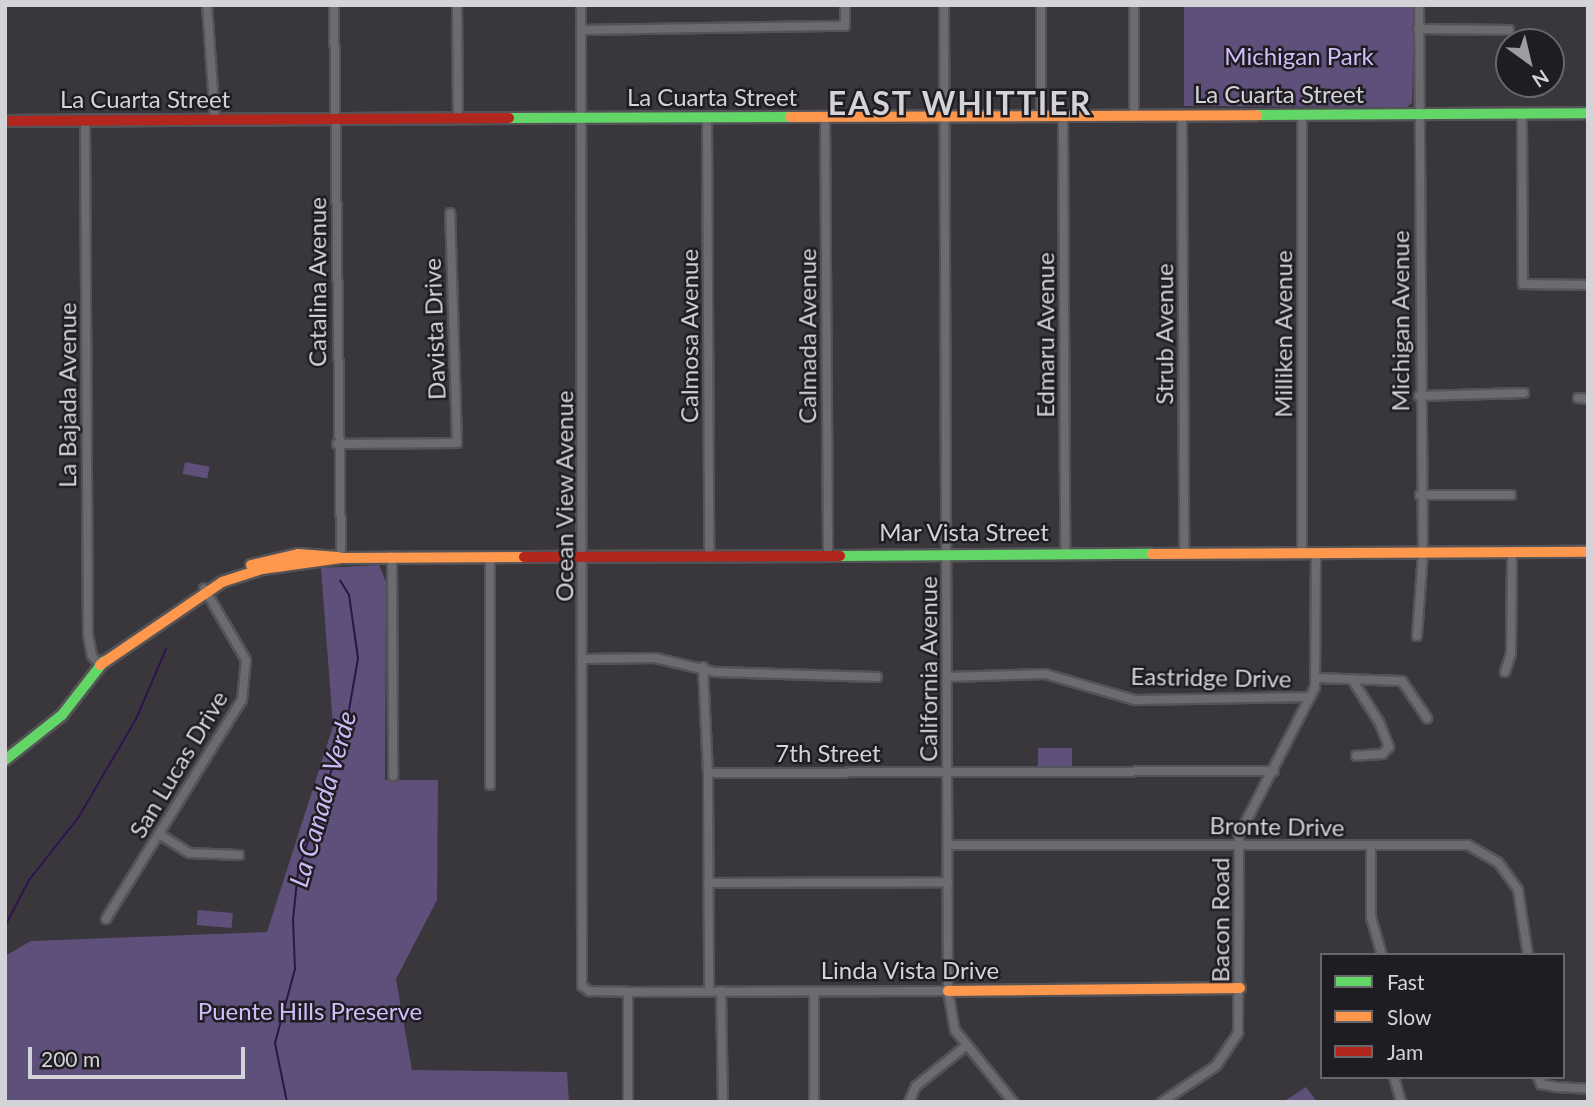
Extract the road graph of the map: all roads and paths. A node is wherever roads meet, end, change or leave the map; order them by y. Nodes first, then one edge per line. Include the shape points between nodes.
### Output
1 (206, 5) edge
2 (334, 5) edge
3 (457, 5) edge
4 (580, 5) edge
5 (845, 5) edge
6 (944, 5) edge
7 (1041, 5) edge
8 (1134, 5) edge
9 (1419, 5) edge
10 (1418, 29) junction
11 (580, 30) junction
12 (1495, 30) edge
13 (1588, 113) edge
14 (1419, 114) junction
15 (1182, 115) junction
16 (944, 116) junction
17 (1134, 116) junction
18 (1302, 116) junction
19 (1522, 116) junction
20 (825, 117) junction
21 (1041, 117) junction
22 (1063, 117) junction
23 (707, 118) junction
24 (458, 119) junction
25 (582, 119) junction
26 (215, 120) junction
27 (335, 120) junction
28 (5, 121) edge
29 (85, 121) junction
30 (450, 213) dead end
31 (1588, 285) edge
32 (1524, 393) dead end
33 (1419, 397) junction
34 (337, 444) junction
35 (1420, 495) junction
36 (1511, 495) dead end
37 (1184, 552) junction
38 (1302, 552) junction
39 (1316, 552) junction
40 (1423, 552) junction
41 (1512, 552) junction
42 (1588, 552) edge
43 (947, 553) junction
44 (1065, 553) junction
45 (709, 554) junction
46 (828, 554) junction
47 (583, 555) junction
48 (392, 556) junction
49 (490, 556) junction
50 (341, 558) junction
51 (205, 590) junction
52 (1417, 636) dead end
53 (584, 659) junction
54 (100, 665) junction
55 (703, 667) junction
56 (1505, 672) dead end
57 (877, 677) dead end
58 (947, 677) junction
59 (1317, 678) junction
60 (1352, 679) junction
61 (1310, 697) junction
62 (1427, 718) dead end
63 (1356, 756) dead end
64 (5, 760) edge
65 (1274, 771) junction
66 (708, 773) junction
67 (948, 773) junction
68 (393, 776) dead end
69 (490, 785) dead end
70 (159, 834) junction
71 (1238, 844) junction
72 (949, 845) junction
73 (1371, 846) junction
74 (239, 855) dead end
75 (948, 882) junction
76 (708, 883) junction
77 (106, 919) dead end
78 (1381, 953) edge
79 (1528, 953) edge
80 (582, 986) joint
81 (1240, 988) junction
82 (709, 991) junction
83 (721, 991) junction
84 (814, 991) junction
85 (948, 991) junction
86 (628, 992) junction
87 (967, 1045) junction
88 (1395, 1079) edge
89 (1540, 1080) edge
90 (1588, 1089) edge
91 (628, 1102) edge
92 (723, 1102) edge
93 (814, 1102) edge
94 (909, 1102) edge
95 (1013, 1102) edge
96 (1162, 1102) edge
97 (1401, 1102) edge

1 - 26 street
2 - 27 street, Catalina Avenue
3 - 24 street
4 - 11 street, Ocean View Avenue
5 - 11 street via 845,26
6 - 16 street, California Avenue
7 - 21 street
8 - 17 street
9 - 10 street, Michigan Avenue
10 - 12 street
10 - 14 street, Michigan Avenue
11 - 25 street, Ocean View Avenue
13 - 19 street, La Cuarta Street
14 - 18 street, La Cuarta Street
14 - 19 street, La Cuarta Street
14 - 33 street, Michigan Avenue
15 - 17 street, La Cuarta Street
15 - 18 street, La Cuarta Street
15 - 37 street, Strub Avenue
16 - 20 street, La Cuarta Street
16 - 21 street, La Cuarta Street
16 - 43 street, California Avenue
17 - 22 street, La Cuarta Street
18 - 38 street, Milliken Avenue
19 - 31 street via 1523,284
20 - 23 street, La Cuarta Street
20 - 46 street, Calmada Avenue
21 - 22 street, La Cuarta Street
22 - 44 street, Edmaru Avenue
23 - 25 street, La Cuarta Street
23 - 45 street, Calmosa Avenue
24 - 25 street, La Cuarta Street
24 - 27 street, La Cuarta Street
25 - 47 street, Ocean View Avenue
26 - 27 street, La Cuarta Street
26 - 29 street, La Cuarta Street
27 - 34 street, Catalina Avenue
28 - 29 street, La Cuarta Street
29 - 54 street, La Bajada Avenue via 88,635 92,656
30 - 34 street, Davista Drive via 457,443
32 - 33 street
33 - 35 street, Michigan Avenue
34 - 50 street, Catalina Avenue
35 - 36 street
35 - 40 street, Michigan Avenue
37 - 38 street, Mar Vista Street
37 - 44 street, Mar Vista Street
38 - 39 street, Mar Vista Street
39 - 40 street, Mar Vista Street
39 - 59 street, Bacon Road
40 - 41 street, Mar Vista Street
40 - 52 street, Michigan Avenue
41 - 42 street, Mar Vista Street
41 - 56 street via 1511,654
43 - 44 street, Mar Vista Street
43 - 46 street, Mar Vista Street
43 - 58 street, California Avenue
45 - 46 street, Mar Vista Street
45 - 47 street, Mar Vista Street
47 - 49 street, Mar Vista Street
47 - 53 street, Ocean View Avenue
48 - 49 street, Mar Vista Street
48 - 50 street, Mar Vista Street
48 - 68 street
49 - 69 street
50 - 51 street, Mar Vista Street via 318,553 280,557
51 - 54 street, Mar Vista Street via 117,648
51 - 70 street, San Lucas Drive via 238,640 246,660 246,681 233,720
53 - 55 street via 655,658
53 - 80 street, Ocean View Avenue
54 - 64 street, Mar Vista Street via 62,715
55 - 57 street via 715,672
55 - 66 street
58 - 61 street, Eastridge Drive via 1045,674 1135,700
58 - 67 street, California Avenue
59 - 60 street, Eastridge Drive
59 - 61 street, Bacon Road
60 - 62 street, Eastridge Drive via 1402,681
60 - 63 street via 1389,747 1382,754
61 - 65 street, Bacon Road
65 - 67 street, 7th Street
65 - 71 street, Bacon Road via 1242,824
66 - 67 street, 7th Street
66 - 76 street
67 - 72 street, California Avenue
70 - 74 street via 189,853
70 - 77 street, San Lucas Drive
71 - 72 street, Bronte Drive
71 - 73 street, Bronte Drive
71 - 81 street, Bacon Road
72 - 75 street, California Avenue
73 - 78 street via 1371,917
73 - 79 street, Bronte Drive via 1468,845 1484,851 1504,868 1518,890
75 - 76 street
75 - 85 street, California Avenue
76 - 82 street
80 - 86 street, Linda Vista Drive via 589,991
81 - 85 street, Linda Vista Drive
81 - 96 street, Bacon Road via 1234,1046 1216,1066
82 - 83 street, Linda Vista Drive
82 - 86 street, Linda Vista Drive
83 - 84 street, Linda Vista Drive
83 - 92 street
84 - 85 street, Linda Vista Drive
84 - 93 street
85 - 87 street, California Avenue via 952,1021
86 - 91 street
87 - 94 street via 916,1086
87 - 95 street, California Avenue
88 - 97 street
89 - 90 street

